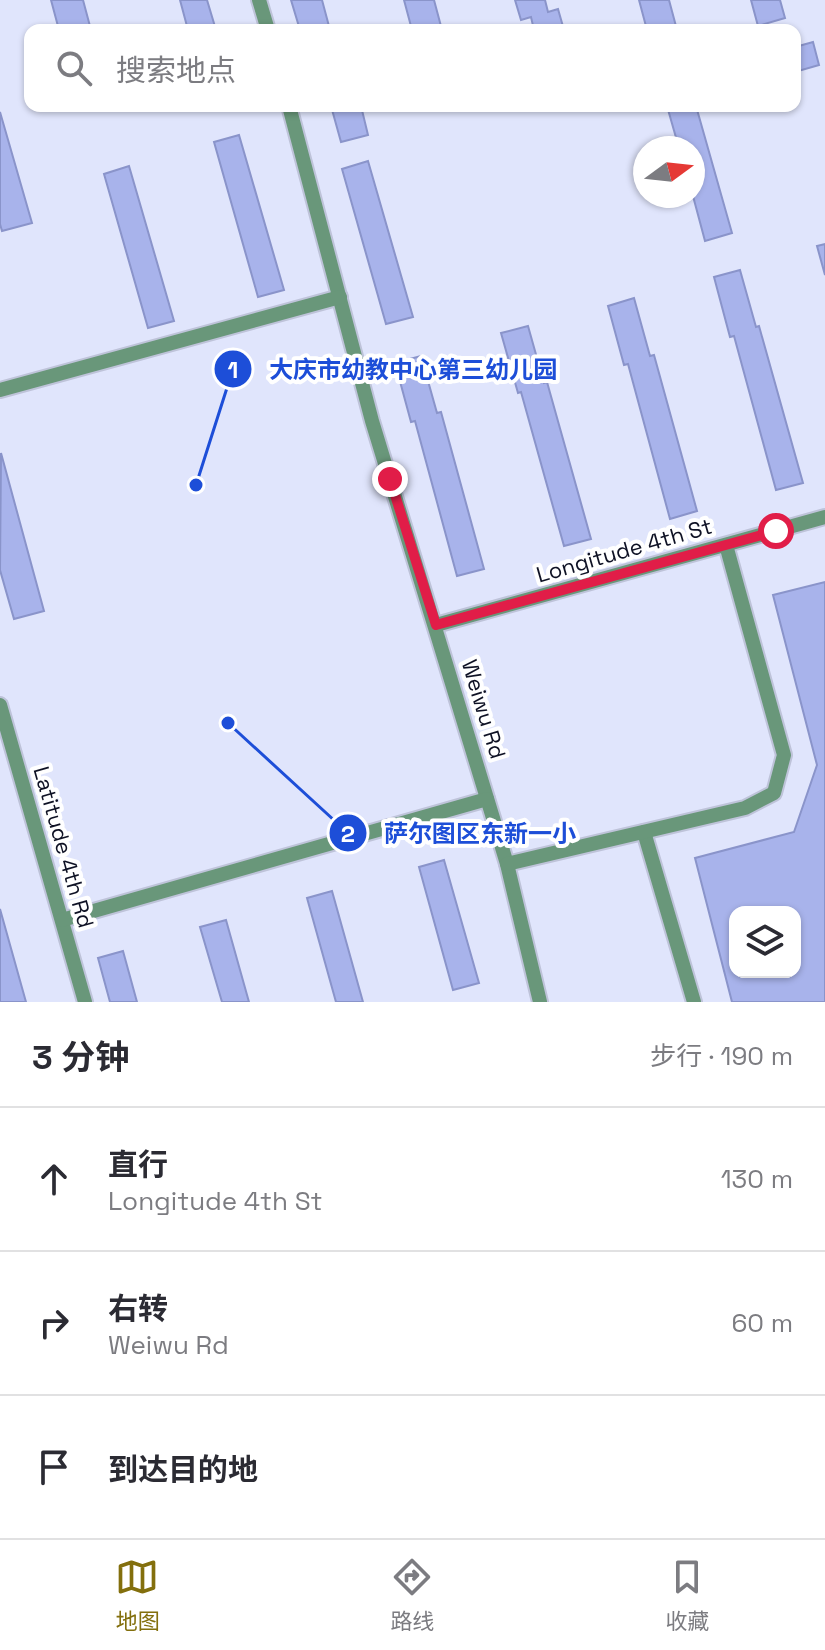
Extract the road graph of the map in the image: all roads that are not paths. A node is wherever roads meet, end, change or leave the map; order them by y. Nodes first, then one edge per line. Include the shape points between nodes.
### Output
1 (259, 0) edge
2 (266, 24) edge
3 (291, 112) edge
4 (340, 297) junction
5 (0, 390) edge
6 (825, 517) edge
7 (726, 545) junction
8 (436, 625) junction
9 (0, 705) edge
10 (487, 799) junction
11 (644, 832) junction
12 (507, 864) junction
13 (62, 920) junction
14 (85, 1002) edge
15 (540, 1002) edge
16 (694, 1002) edge

1 - 2 street
3 - 4 street, Weiwu Rd
4 - 5 street
4 - 8 street, Weiwu Rd via 372,421
6 - 7 street, Longitude 4th St
7 - 8 street, Longitude 4th St
7 - 11 street via 784,755 774,793 745,808
8 - 10 street, Weiwu Rd
9 - 13 street, Latitude 4th Rd
10 - 12 street, Weiwu Rd
10 - 13 street
11 - 12 street
11 - 16 street
12 - 15 street, Weiwu Rd
13 - 14 street, Latitude 4th Rd

